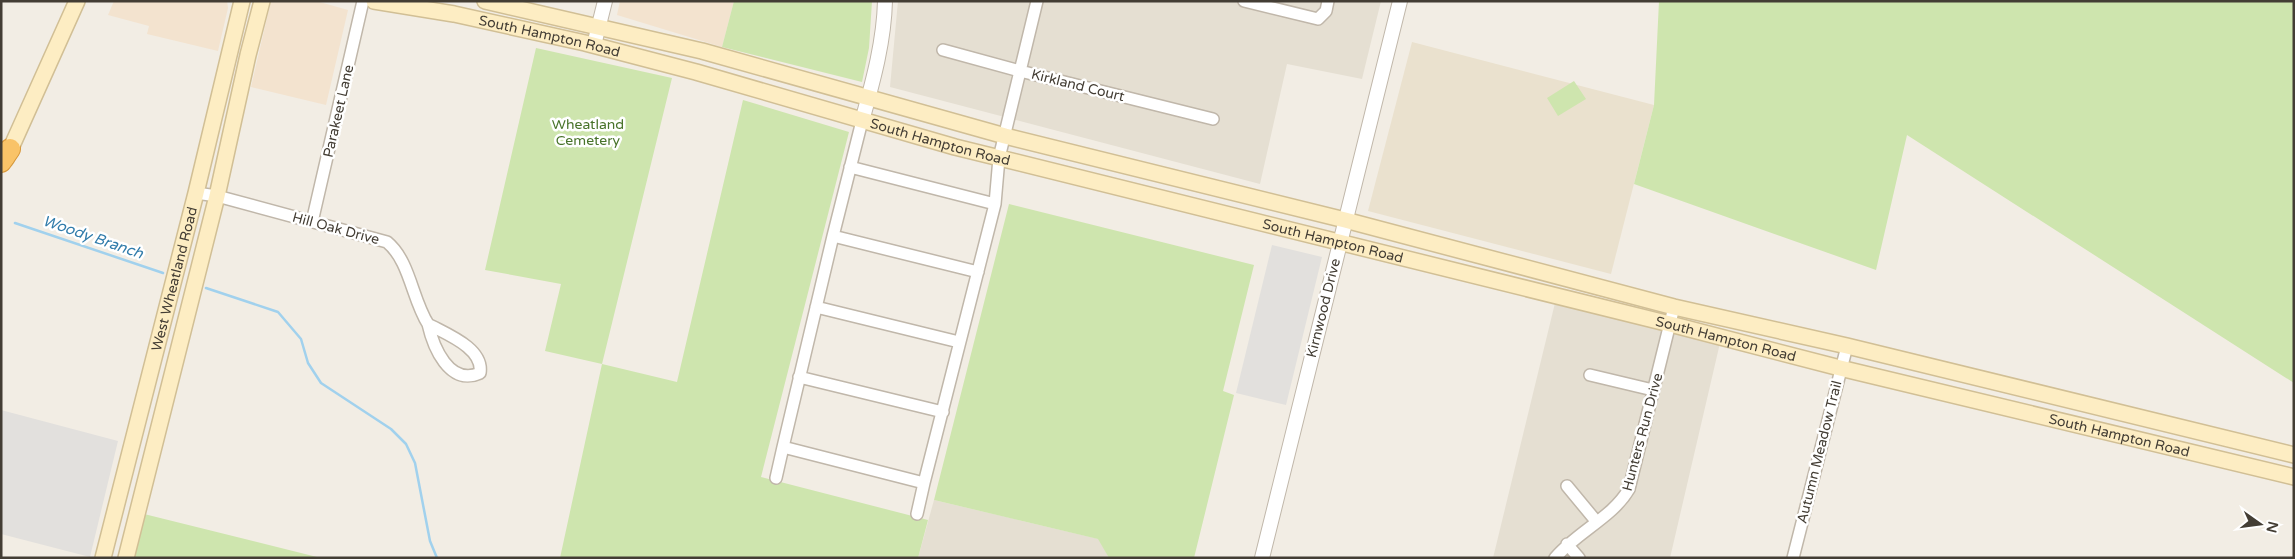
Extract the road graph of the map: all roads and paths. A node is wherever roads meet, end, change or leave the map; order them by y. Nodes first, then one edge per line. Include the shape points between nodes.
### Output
1 (77, 1) edge
2 (242, 1) edge
3 (262, 1) edge
4 (363, 1) edge
5 (374, 1) edge
6 (485, 1) edge
7 (605, 1) edge
8 (885, 1) edge
9 (1038, 1) edge
10 (1244, 1) edge
11 (1328, 1) edge
12 (1400, 1) edge
13 (598, 27) junction
14 (594, 45) junction
15 (943, 50) dead end
16 (702, 51) junction
17 (1020, 71) junction
18 (696, 72) junction
19 (868, 99) junction
20 (1213, 118) dead end
21 (862, 121) junction
22 (1005, 136) junction
23 (6, 155) edge
24 (999, 158) junction
25 (850, 167) junction
26 (1, 169) edge
27 (196, 193) junction
28 (217, 196) junction
29 (995, 204) junction
30 (1345, 220) junction
31 (312, 222) junction
32 (833, 236) junction
33 (1339, 242) junction
34 (978, 272) junction
35 (816, 307) junction
36 (1674, 307) junction
37 (428, 324) junction
38 (1670, 324) junction
39 (959, 342) junction
40 (1847, 346) junction
41 (1840, 368) junction
42 (1590, 375) dead end
43 (799, 377) junction
44 (1653, 390) junction
45 (2077, 402) junction
46 (942, 412) junction
47 (2071, 424) junction
48 (2170, 425) junction
49 (136, 428) junction
50 (157, 433) junction
51 (2164, 446) junction
52 (783, 448) junction
53 (2294, 455) edge
54 (2294, 477) edge
55 (776, 478) dead end
56 (924, 483) junction
57 (1567, 486) dead end
58 (917, 514) dead end
59 (1596, 521) junction
60 (1567, 544) junction
61 (103, 558) edge
62 (126, 558) edge
63 (1262, 558) edge
64 (1555, 558) edge
65 (1580, 558) edge
66 (1793, 558) edge

1 - 23 main road
2 - 27 main road, West Wheatland Road
3 - 28 main road, West Wheatland Road
4 - 31 street, Parakeet Lane
5 - 14 main road, South Hampton Road via 454,14
6 - 13 main road, South Hampton Road
7 - 13 street
8 - 19 street via 878,63
9 - 17 street
10 - 11 street via 1313,19 1323,16
12 - 30 street, Kirnwood Drive
13 - 14 street
13 - 16 main road, South Hampton Road
14 - 18 main road, South Hampton Road
15 - 17 street, Kirkland Court
16 - 18 main road
16 - 19 main road, South Hampton Road
17 - 20 street, Kirkland Court
17 - 22 street
18 - 21 main road, South Hampton Road
19 - 21 street
19 - 22 main road, South Hampton Road
21 - 24 main road, South Hampton Road
21 - 25 street
22 - 24 street
22 - 30 main road, South Hampton Road
23 - 26 main road
24 - 29 street
24 - 33 main road, South Hampton Road
25 - 29 street
25 - 32 street
27 - 28 street, Hill Oak Drive
27 - 49 main road, West Wheatland Road
28 - 31 street, Hill Oak Drive
28 - 50 main road, West Wheatland Road
29 - 34 street
30 - 33 street, Kirnwood Drive
30 - 36 main road, South Hampton Road
31 - 37 street, Hill Oak Drive via 380,239 392,246
32 - 34 street
32 - 35 street
33 - 38 main road, South Hampton Road
33 - 63 street, Kirnwood Drive
34 - 39 street
35 - 39 street
35 - 43 street
36 - 38 street, Hunters Run Drive
36 - 40 main road, South Hampton Road
37 - 37 street, Hill Oak Drive via 472,351 480,363 480,373 467,376 445,364 432,342
38 - 41 main road, South Hampton Road
38 - 44 street, Hunters Run Drive
39 - 46 street
40 - 41 street, Autumn Meadow Trail
40 - 45 main road, South Hampton Road
41 - 47 main road, South Hampton Road
41 - 66 street, Autumn Meadow Trail
42 - 44 street
43 - 46 street
43 - 52 street
44 - 59 street, Hunters Run Drive via 1628,490 1622,501
45 - 47 main road
45 - 48 main road, South Hampton Road
46 - 56 street
47 - 51 main road, South Hampton Road
48 - 51 main road
48 - 53 main road, South Hampton Road
49 - 50 main road
49 - 61 main road, West Wheatland Road
50 - 62 main road, West Wheatland Road
51 - 54 main road, South Hampton Road
52 - 55 street
52 - 56 street
56 - 58 street
57 - 59 street
59 - 60 street, Hunters Run Drive
60 - 64 street, Hunters Run Drive
60 - 65 street

